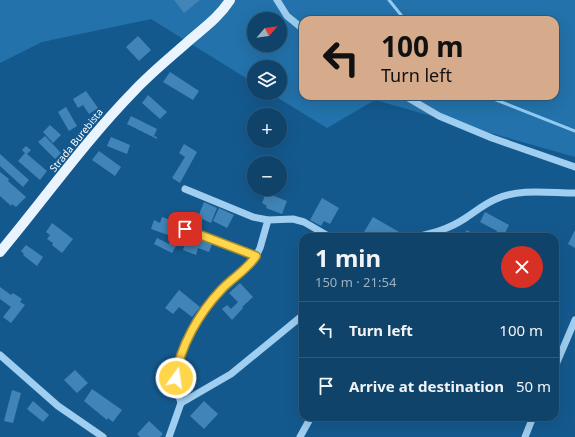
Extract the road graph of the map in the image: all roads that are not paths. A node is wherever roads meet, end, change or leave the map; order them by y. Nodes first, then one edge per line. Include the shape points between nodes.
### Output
1 (230, 0) edge
2 (277, 0) edge
3 (299, 26) edge
4 (412, 100) edge
5 (575, 167) edge
6 (185, 188) dead end
7 (575, 193) edge
8 (268, 220) junction
9 (185, 229) dead end
10 (323, 233) edge
11 (434, 233) edge
12 (0, 252) edge
13 (256, 256) junction
14 (299, 318) edge
15 (575, 320) edge
16 (0, 355) edge
17 (559, 358) edge
18 (181, 403) junction
19 (309, 421) edge
20 (531, 421) edge
21 (103, 437) edge
22 (169, 437) edge
23 (300, 437) edge
24 (525, 437) edge

1 - 12 main road, Strada Burebista via 221,12 139,85
2 - 3 street via 287,16
4 - 5 street via 438,116
6 - 8 street via 253,217
7 - 11 street via 527,193 496,198 450,227
8 - 10 street via 293,219
8 - 13 street
9 - 13 street
13 - 18 street via 221,289 189,335 177,369 176,387
14 - 18 street via 231,374
15 - 17 street
16 - 21 street via 58,406
18 - 22 street
19 - 23 street
20 - 24 street

